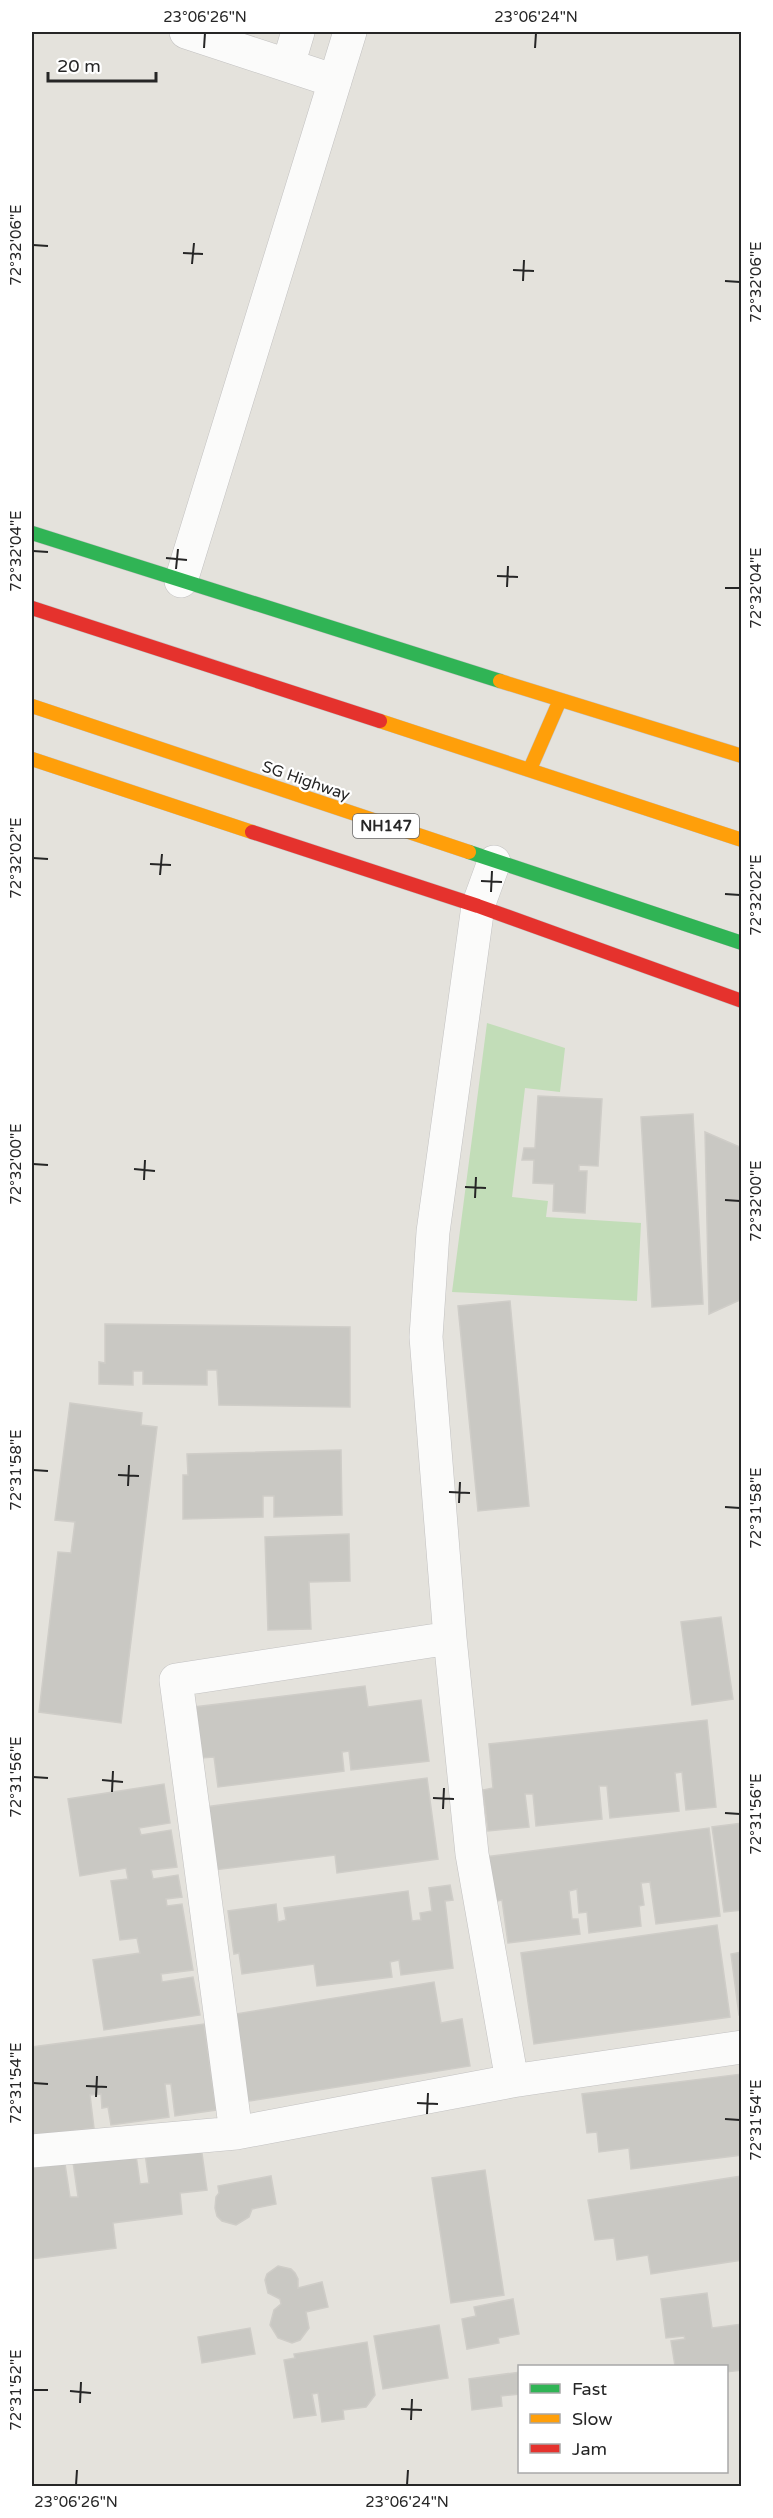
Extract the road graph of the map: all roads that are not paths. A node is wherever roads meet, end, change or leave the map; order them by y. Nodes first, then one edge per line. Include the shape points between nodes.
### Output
1 (186, 32) edge
2 (298, 32) edge
3 (350, 32) edge
4 (288, 65) junction
5 (334, 81) junction
6 (32, 533) edge
7 (181, 581) junction
8 (32, 608) edge
9 (560, 700) junction
10 (32, 706) edge
11 (741, 756) edge
12 (32, 759) edge
13 (530, 768) junction
14 (741, 840) edge
15 (494, 862) junction
16 (478, 906) junction
17 (741, 943) edge
18 (741, 1001) edge
19 (450, 1638) junction
20 (741, 2047) edge
21 (512, 2081) junction
22 (236, 2133) junction
23 (32, 2151) edge

1 - 4 street
2 - 4 street
3 - 5 street
4 - 5 street
5 - 7 street
6 - 7 main road
7 - 9 main road
8 - 13 main road
9 - 11 main road
9 - 13 main road
10 - 15 main road, SG Highway / NH147
12 - 16 main road
13 - 14 main road
15 - 16 street
15 - 17 main road, SG Highway / NH147
16 - 18 main road
16 - 19 street via 433,1232 426,1336
19 - 21 street via 472,1854
19 - 22 street via 176,1680
20 - 21 street
21 - 22 street
22 - 23 street

